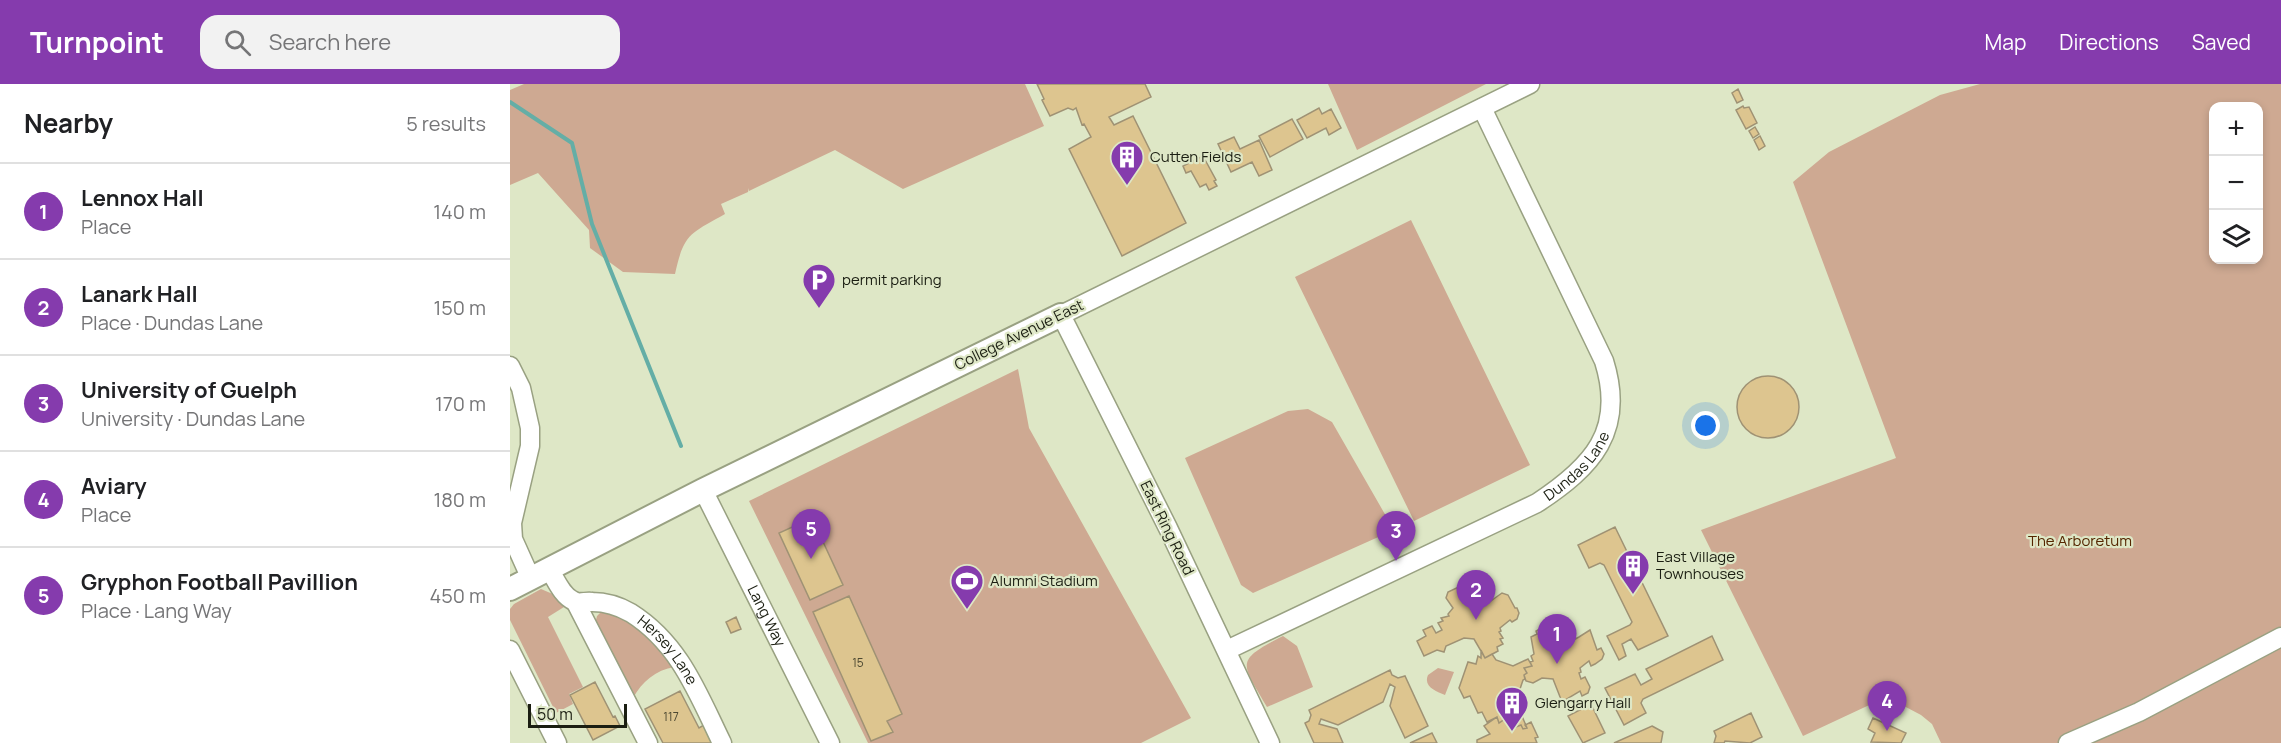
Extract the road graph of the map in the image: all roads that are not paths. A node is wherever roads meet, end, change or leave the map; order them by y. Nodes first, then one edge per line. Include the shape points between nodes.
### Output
1 (1530, 84) edge
2 (1482, 108) junction
3 (1061, 315) junction
4 (510, 366) edge
5 (703, 490) junction
6 (540, 574) junction
7 (510, 589) edge
8 (576, 603) junction
9 (2281, 638) edge
10 (510, 650) edge
11 (1227, 650) junction
12 (557, 743) edge
13 (648, 743) edge
14 (722, 743) edge
15 (830, 743) edge
16 (1270, 743) edge
17 (2068, 743) edge

1 - 2 street, College Avenue East
2 - 3 street, College Avenue East
2 - 11 street, Dundas Lane via 1604,361 1611,402 1598,449 1574,477 1537,503
3 - 5 main road, College Avenue East
3 - 11 street, East Ring Road
4 - 6 street via 521,388 530,428 530,446 513,516 513,539
5 - 6 main road, College Avenue East
5 - 15 street, Lang Way
6 - 7 main road, College Avenue East
6 - 8 street
8 - 13 street
8 - 14 street, Hersey Lane via 602,602 622,608 668,644 684,666
9 - 17 street
10 - 12 street
11 - 16 street, East Ring Road

